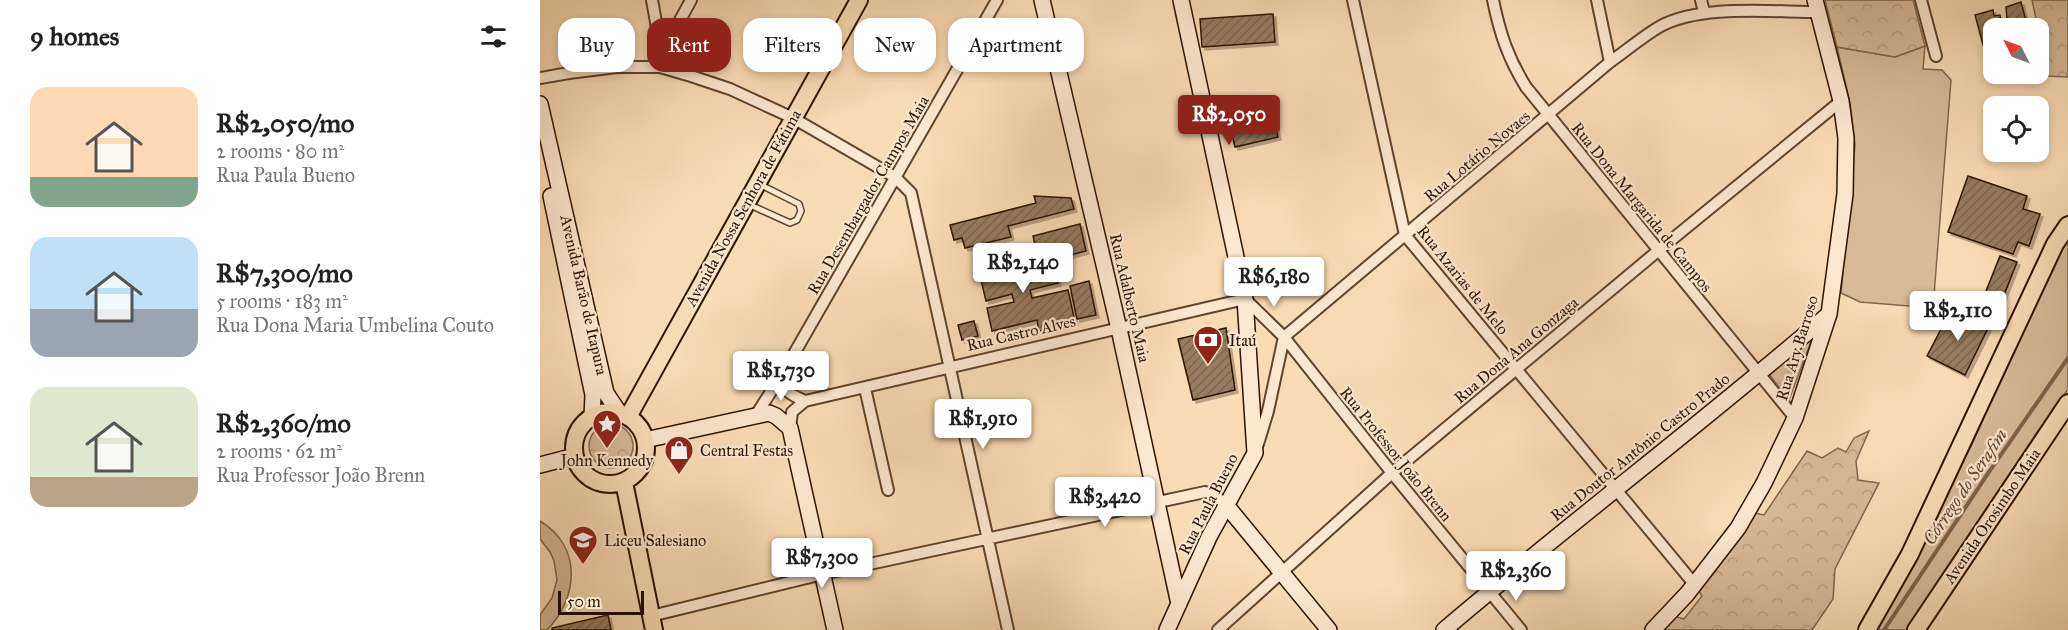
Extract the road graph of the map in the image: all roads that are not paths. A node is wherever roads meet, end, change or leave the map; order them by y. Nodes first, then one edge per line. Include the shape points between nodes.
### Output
1 (652, 0) edge
2 (691, 0) edge
3 (859, 0) edge
4 (997, 0) edge
5 (1042, 0) edge
6 (1181, 0) edge
7 (1353, 0) edge
8 (1494, 0) edge
9 (1597, 0) edge
10 (1701, 0) edge
11 (1921, 0) edge
12 (1817, 6) edge
13 (1704, 12) junction
14 (655, 18) edge
15 (681, 18) edge
16 (1936, 56) dead end
17 (1610, 62) junction
18 (647, 67) edge
19 (676, 72) edge
20 (540, 78) edge
21 (1841, 101) junction
22 (540, 104) edge
23 (1549, 116) junction
24 (793, 118) junction
25 (540, 146) edge
26 (895, 177) junction
27 (757, 183) junction
28 (746, 203) junction
29 (2068, 225) edge
30 (1405, 235) junction
31 (1659, 250) junction
32 (1245, 300) junction
33 (1829, 314) junction
34 (1119, 329) junction
35 (1284, 337) junction
36 (950, 367) junction
37 (1516, 371) junction
38 (783, 373) junction
39 (1759, 375) junction
40 (865, 388) junction
41 (805, 402) junction
42 (2068, 403) edge
43 (624, 415) junction
44 (756, 416) junction
45 (592, 417) junction
46 (1795, 418) junction
47 (790, 428) junction
48 (645, 440) junction
49 (1255, 453) junction
50 (575, 456) junction
51 (540, 465) edge
52 (1392, 473) junction
53 (624, 482) junction
54 (1616, 488) junction
55 (888, 490) dead end
56 (1155, 502) junction
57 (1226, 505) junction
58 (988, 538) junction
59 (1282, 572) junction
60 (823, 574) junction
61 (1695, 585) junction
62 (1489, 592) junction
63 (1179, 604) junction
64 (653, 623) edge
65 (835, 630) edge
66 (1008, 630) edge
67 (1167, 630) edge
68 (1218, 630) edge
69 (1329, 630) edge
70 (1444, 630) edge
71 (1521, 630) edge
72 (1653, 630) edge
73 (1867, 630) edge
74 (1916, 630) edge

1 - 14 street
2 - 15 street
3 - 24 main road, Avenida Nossa Senhora de Fátima
4 - 26 street, Rua Desembargador Campos Maia
5 - 34 main road, Rua Adalberto Maia
6 - 32 main road, Rua Paula Bueno
7 - 30 street, Rua Azarias de Melo
8 - 23 street, Rua Dona Margarida de Campos via 1511,63
9 - 17 street
10 - 13 street
11 - 16 street
12 - 13 street, Rua Lotário Novaes
12 - 21 main road, Rua Ary Barroso
13 - 17 street, Rua Lotário Novaes via 1659,27
17 - 23 street, Rua Lotário Novaes
18 - 20 street
19 - 24 street via 730,89
21 - 31 street, Rua Dona Ana Gonzaga
21 - 33 main road, Rua Ary Barroso via 1846,138 1845,194
22 - 43 main road, Avenida Barão de Itapura via 606,393
23 - 30 street, Rua Lotário Novaes
23 - 31 street, Rua Dona Margarida de Campos
24 - 26 street
24 - 27 main road, Avenida Nossa Senhora de Fátima
25 - 45 main road, Avenida Barão de Itapura via 593,395
26 - 36 street via 911,193
26 - 38 street, Rua Desembargador Campos Maia
27 - 28 main road, Avenida Nossa Senhora de Fátima
27 - 28 lane via 799,204 797,220 790,223
28 - 43 main road, Avenida Nossa Senhora de Fátima
29 - 73 main road via 2055,244 1905,563
30 - 35 street, Rua Lotário Novaes
30 - 37 street, Rua Azarias de Melo
31 - 37 street, Rua Dona Ana Gonzaga
31 - 39 street, Rua Dona Margarida de Campos
32 - 34 street, Rua Castro Alves
32 - 35 street, Rua Professor João Brenn
32 - 49 main road, Rua Paula Bueno
33 - 39 main road, Rua Doutor Antônio Castro Prado
33 - 46 main road, Rua Ary Barroso
34 - 36 street, Rua Castro Alves
34 - 56 main road, Rua Adalberto Maia
35 - 49 street
35 - 52 street, Rua Professor João Brenn
36 - 40 street, Rua Castro Alves
36 - 58 street
37 - 52 street, Rua Dona Ana Gonzaga
37 - 54 street, Rua Azarias de Melo
38 - 41 street via 781,381 787,393
38 - 44 street
39 - 46 street, Rua Dona Margarida de Campos
39 - 54 main road, Rua Doutor Antônio Castro Prado
40 - 41 street, Rua Castro Alves
40 - 55 street
41 - 47 street via 792,412
42 - 74 main road, Avenida Orosimbo Maia
43 - 45 main road via 602,413
43 - 48 main road, Avenida Barão de Itapura via 636,423
44 - 47 main road via 769,413
44 - 48 main road
45 - 50 main road via 577,434
46 - 61 main road, Rua Ary Barroso via 1738,528
47 - 60 main road
48 - 53 main road via 642,465
49 - 57 main road, Rua Paula Bueno
50 - 51 main road
50 - 53 main road via 578,466 593,481
52 - 59 street, Rua Dona Ana Gonzaga
52 - 62 street, Rua Professor João Brenn
53 - 64 main road
54 - 61 street, Rua Azarias de Melo
54 - 62 main road, Rua Doutor Antônio Castro Prado
56 - 57 street via 1206,492
56 - 58 street
56 - 63 main road, Rua Adalberto Maia
57 - 59 main road
57 - 63 main road, Rua Paula Bueno
58 - 60 street
58 - 66 street
59 - 68 street, Rua Dona Ana Gonzaga
59 - 69 main road
60 - 64 street
60 - 65 main road
61 - 72 main road, Rua Ary Barroso
62 - 70 main road, Rua Doutor Antônio Castro Prado
62 - 71 street, Rua Professor João Brenn
63 - 67 main road, Rua Paula Bueno

